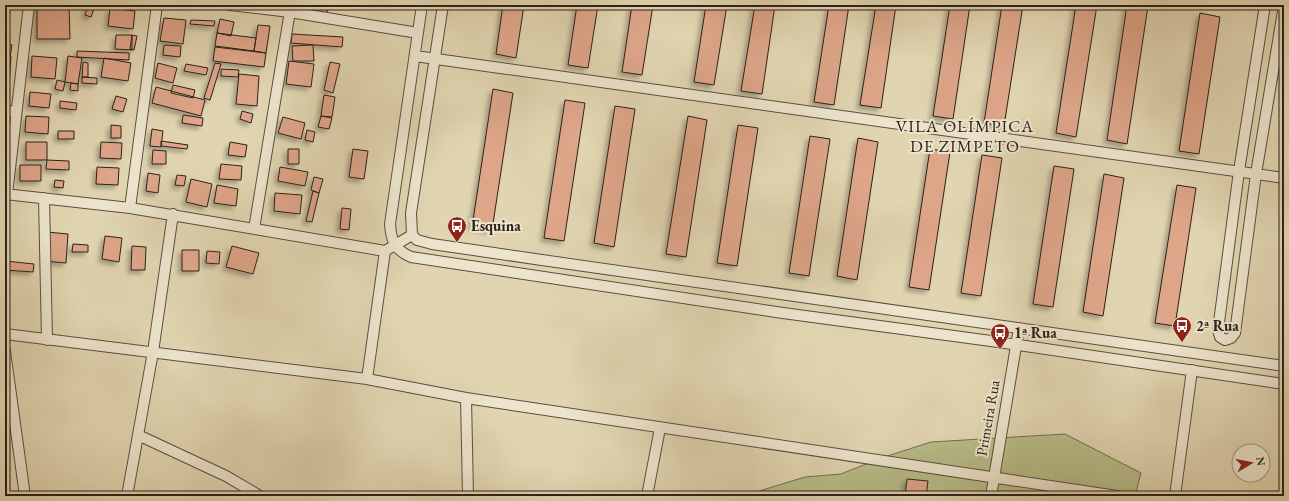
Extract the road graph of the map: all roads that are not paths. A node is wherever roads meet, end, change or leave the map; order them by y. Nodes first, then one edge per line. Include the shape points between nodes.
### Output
1 (28, 5) edge
2 (157, 5) edge
3 (230, 5) edge
4 (422, 5) edge
5 (443, 5) edge
6 (1266, 5) edge
7 (1284, 5) edge
8 (290, 9) edge
9 (418, 33) junction
10 (415, 56) junction
11 (435, 58) junction
12 (5, 111) edge
13 (16, 112) junction
14 (1239, 171) junction
15 (1256, 174) junction
16 (1284, 178) edge
17 (6, 194) edge
18 (44, 198) junction
19 (130, 208) junction
20 (173, 214) junction
21 (254, 229) junction
22 (412, 235) junction
23 (394, 246) junction
24 (385, 250) junction
25 (1019, 328) junction
26 (5, 334) edge
27 (47, 340) junction
28 (1016, 345) junction
29 (5, 351) edge
30 (153, 352) junction
31 (1284, 366) edge
32 (1192, 370) junction
33 (367, 379) junction
34 (1284, 384) edge
35 (466, 398) junction
36 (660, 428) junction
37 (138, 435) junction
38 (993, 477) junction
39 (248, 492) edge
40 (25, 496) edge
41 (127, 496) edge
42 (260, 496) edge
43 (468, 496) edge
44 (647, 496) edge
45 (991, 496) edge
46 (1117, 496) edge
47 (1175, 496) edge

1 - 13 street
2 - 19 street
3 - 8 street
4 - 9 street
5 - 11 street
6 - 14 street
7 - 15 street
8 - 9 street
8 - 21 street
9 - 10 street
10 - 11 street
10 - 23 street via 391,212 390,235
11 - 14 street
11 - 22 street via 411,213
12 - 13 street
13 - 17 street
14 - 15 street
14 - 15 street via 1218,330 1220,337 1226,340 1235,333
15 - 16 street
17 - 18 street
18 - 19 street
18 - 27 street
19 - 20 street
20 - 21 street
20 - 30 street
21 - 24 street
22 - 23 street
22 - 25 street via 417,240 432,244
23 - 24 street
23 - 28 street via 401,252 423,260 783,314
24 - 33 street
25 - 28 street, Primeira Rua
25 - 31 street
26 - 27 street
27 - 30 street
28 - 32 street
28 - 38 street, Primeira Rua
29 - 40 street
30 - 33 street
30 - 37 street
32 - 34 street
32 - 47 street
33 - 35 street
35 - 36 street
35 - 43 street
36 - 38 street
36 - 44 street
37 - 39 street
37 - 41 street
38 - 45 street, Primeira Rua
38 - 46 street
39 - 42 street

